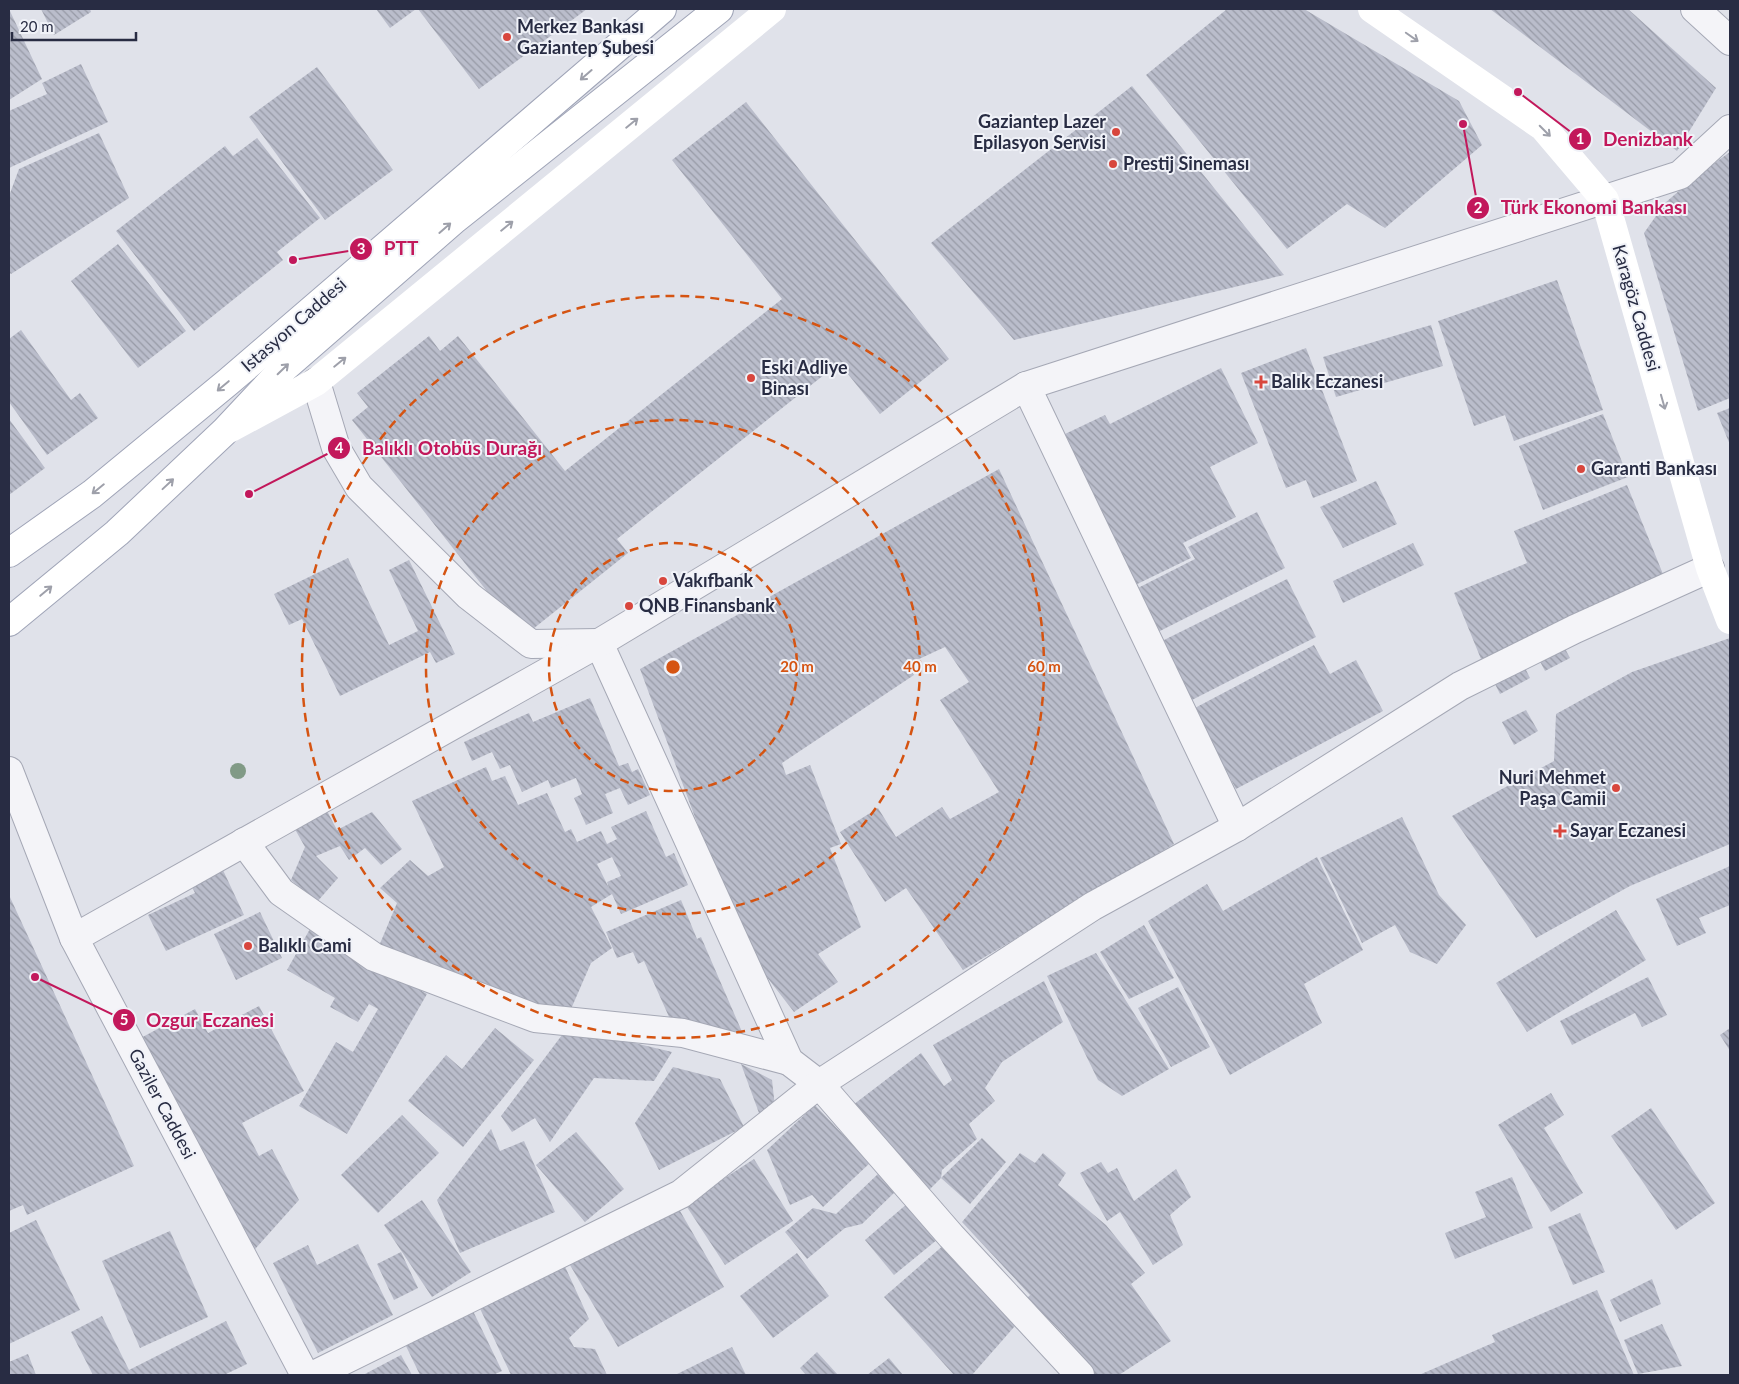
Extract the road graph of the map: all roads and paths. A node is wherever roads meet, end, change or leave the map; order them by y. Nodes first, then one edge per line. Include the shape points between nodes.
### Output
1 (662, 9) edge
2 (719, 9) edge
3 (772, 9) edge
4 (1372, 9) edge
5 (1694, 9) edge
6 (1730, 41) edge
7 (1730, 130) edge
8 (1605, 200) junction
9 (316, 382) junction
10 (1026, 386) junction
11 (224, 432) junction
12 (9, 553) edge
13 (1710, 568) junction
14 (1730, 620) edge
15 (9, 622) edge
16 (599, 644) junction
17 (9, 771) edge
18 (1236, 827) junction
19 (244, 842) junction
20 (74, 938) junction
21 (789, 1061) junction
22 (819, 1084) junction
23 (1076, 1374) edge
24 (305, 1375) edge
25 (314, 1375) edge

1 -> 12 main road, Istasyon Caddesi via 220,389 92,494
11 -> 2 main road via 284,368 455,219
9 -> 3 main road
4 -> 8 main road, Karagöz Caddesi via 1543,127
5 - 6 street
7 - 8 street via 1680,175
8 - 10 street
8 -> 13 main road, Karagöz Caddesi
9 - 11 main road
9 - 16 street via 336,448 359,487 469,596 531,644
10 - 16 street
10 - 18 street
15 -> 11 main road via 117,533
13 - 14 main road, Karagöz Caddesi
13 - 18 street via 1460,686
16 - 19 street
16 - 21 street
17 - 20 street, Gaziler Caddesi
18 - 22 street via 1093,906
19 - 20 street
19 - 21 street via 282,892 374,957 535,1018 683,1033
20 - 24 street, Gaziler Caddesi
21 - 22 street
22 - 23 street
22 - 25 street via 681,1194

